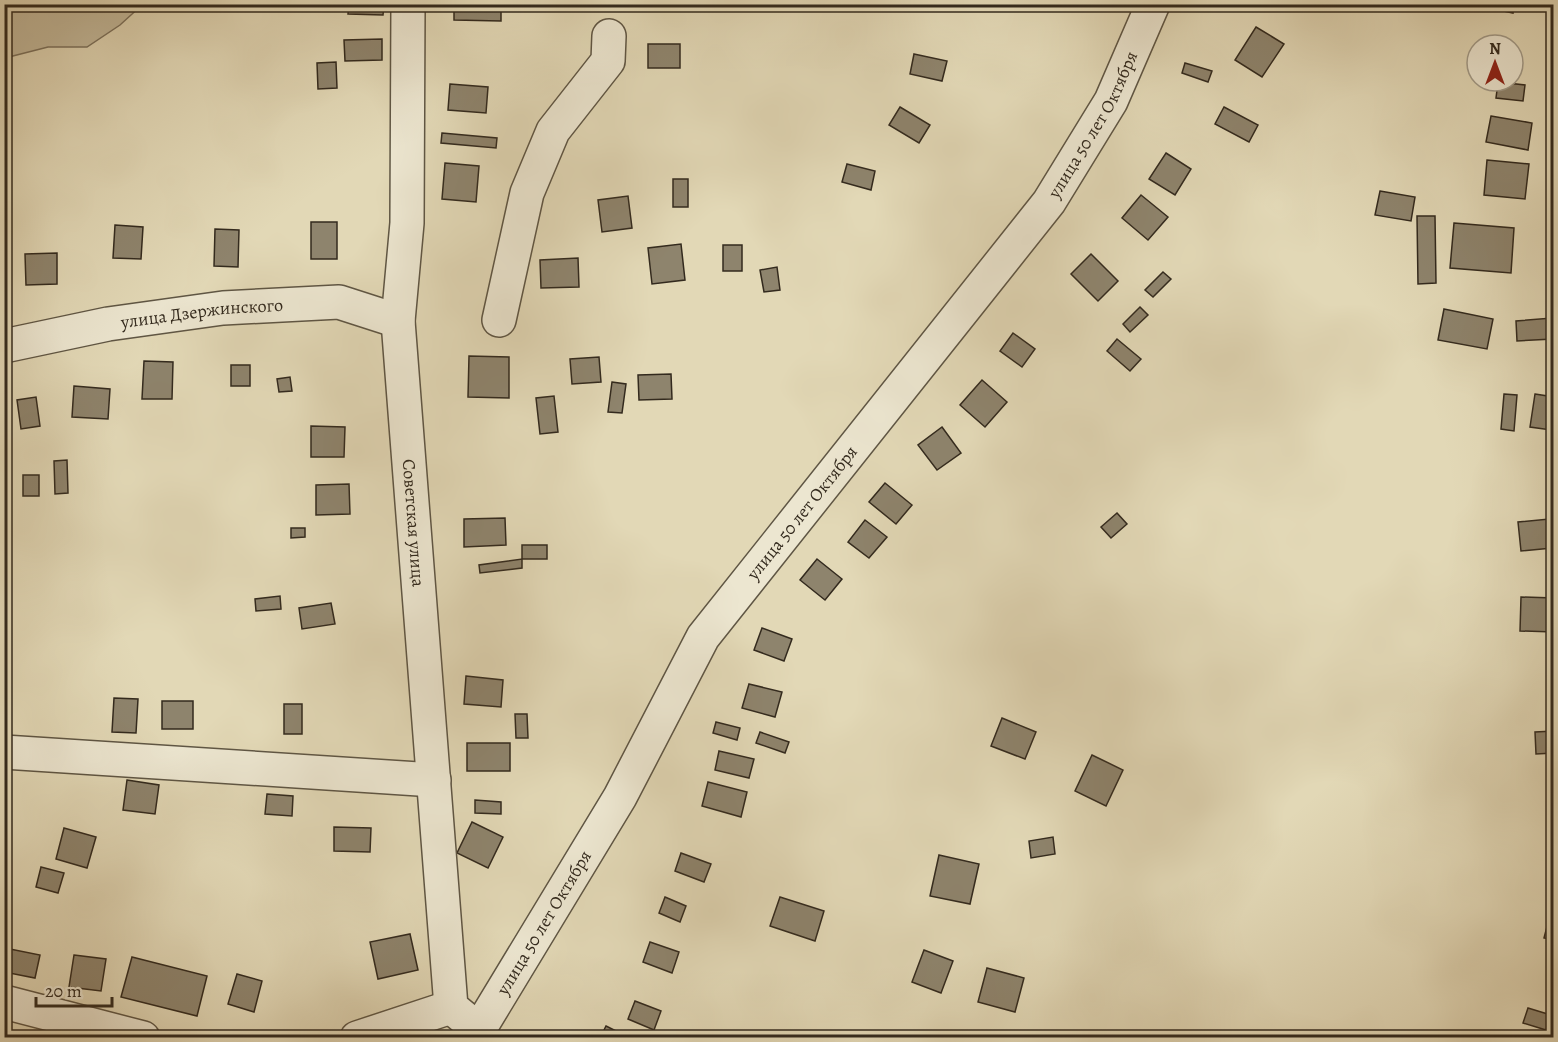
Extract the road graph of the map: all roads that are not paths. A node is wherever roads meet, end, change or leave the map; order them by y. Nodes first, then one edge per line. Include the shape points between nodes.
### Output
1 (408, 4) edge
2 (1153, 4) edge
3 (609, 36) dead end
4 (499, 320) dead end
5 (398, 321) junction
6 (4, 346) edge
7 (4, 752) edge
8 (434, 780) junction
9 (4, 1002) edge
10 (451, 1007) junction
11 (476, 1034) edge
12 (128, 1036) edge
13 (357, 1038) edge

1 - 5 street, Советская улица via 407,223
2 - 11 street, улица 50 лет Октября via 1111,101 1049,201 703,637 620,797
3 - 4 street via 608,61 553,131 527,193
5 - 6 street, улица Дзержинского via 339,302 223,308 108,324
5 - 8 street, Советская улица
7 - 8 street
8 - 10 street, Советская улица
9 - 12 street
10 - 11 street
10 - 13 street

